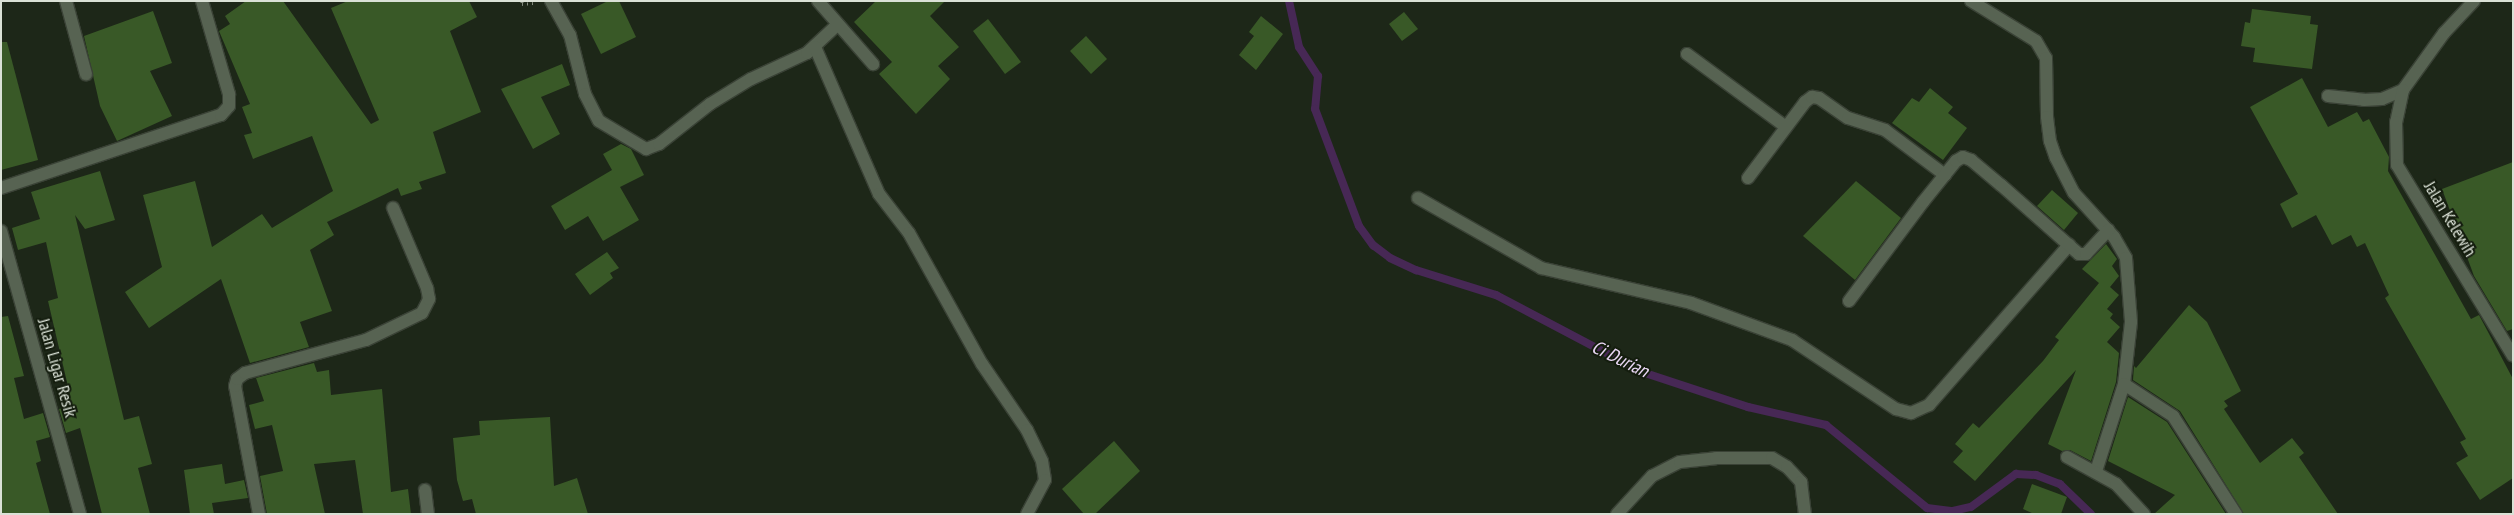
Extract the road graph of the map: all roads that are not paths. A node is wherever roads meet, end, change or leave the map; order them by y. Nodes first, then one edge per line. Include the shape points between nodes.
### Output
1 (66, 1) edge
2 (202, 1) edge
3 (818, 1) edge
4 (1971, 1) edge
5 (2474, 1) edge
6 (545, 2) edge
7 (838, 24) junction
8 (815, 47) junction
9 (1687, 54) dead end
10 (873, 64) dead end
11 (86, 74) dead end
12 (2403, 90) junction
13 (2328, 96) dead end
14 (1786, 127) junction
15 (1945, 175) junction
16 (1748, 178) dead end
17 (1, 188) edge
18 (1418, 198) dead end
19 (393, 208) dead end
20 (2108, 230) junction
21 (1, 231) edge
22 (2069, 245) junction
23 (1849, 301) dead end
24 (2513, 356) edge
25 (2124, 384) junction
26 (2067, 457) dead end
27 (2096, 471) junction
28 (425, 490) dead end
29 (80, 514) edge
30 (259, 514) edge
31 (428, 514) edge
32 (1027, 514) edge
33 (1616, 514) edge
34 (1805, 514) edge
35 (2144, 514) edge
36 (2236, 514) edge

1 - 11 street
2 - 17 street via 229,94 229,106 221,116
3 - 7 street
4 - 20 street via 2036,41 2046,58 2050,141 2074,193
5 - 12 street via 2444,33
6 - 8 street via 570,35 585,94 600,121 646,149 659,144 710,104 751,79
7 - 8 street
7 - 10 street
8 - 32 street via 878,194 908,233 982,364 1027,430 1042,461 1045,480
9 - 14 street
12 - 13 street via 2382,99
12 - 24 street, Jalan Kelewih via 2396,122 2397,165
14 - 15 street via 1805,102 1819,98 1848,118 1885,130
14 - 16 street
15 - 22 street via 1956,161 1964,157 1971,160
15 - 23 street
18 - 22 street via 1541,268 1691,303 1792,340 1896,409 1911,413 1929,405
19 - 30 street via 427,288 429,299 422,313 366,340 237,378 235,386
20 - 22 street via 2086,254 2079,254
20 - 25 street via 2123,252 2130,275 2131,322
21 - 29 street, Jalan Ligar Resik
25 - 27 street
25 - 36 street via 2173,416
26 - 27 street
27 - 35 street via 2116,484
28 - 31 street
33 - 34 street via 1652,476 1680,462 1772,458 1788,466 1801,482

